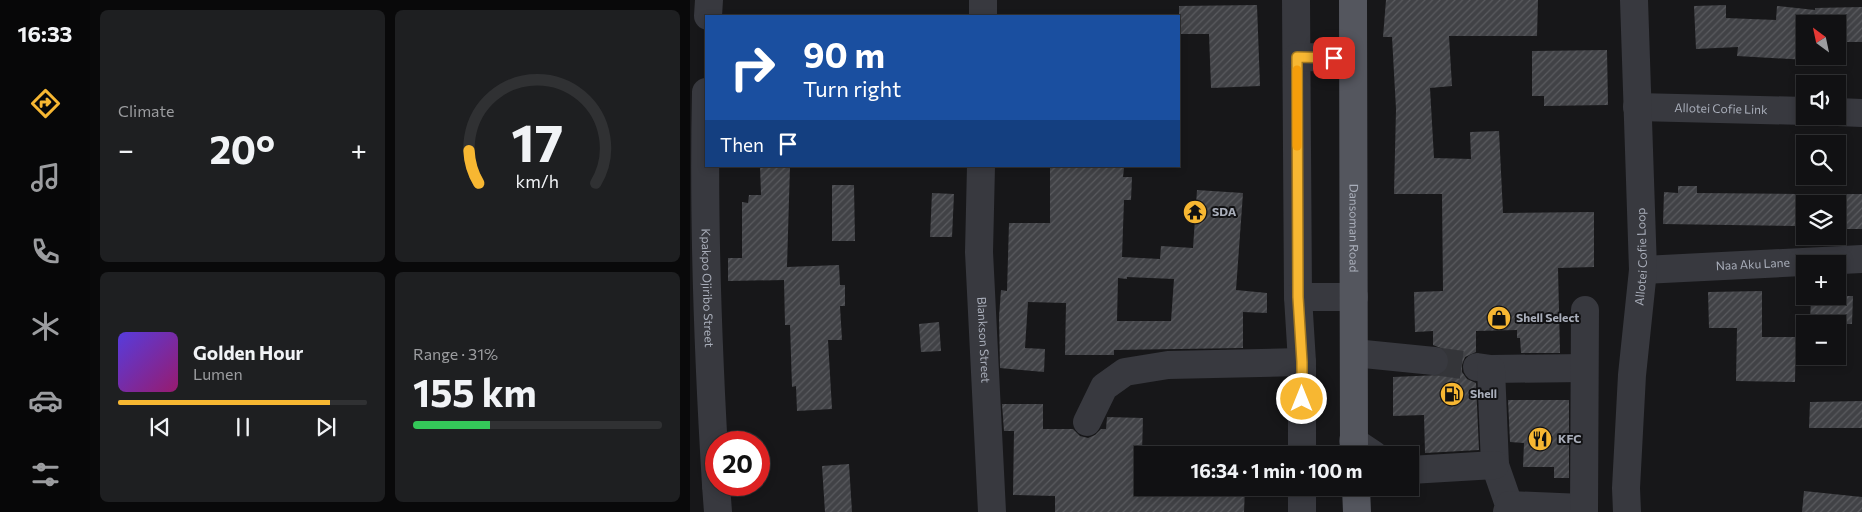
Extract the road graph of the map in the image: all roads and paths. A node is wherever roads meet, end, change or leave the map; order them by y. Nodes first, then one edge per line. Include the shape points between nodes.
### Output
1 (709, 0) edge
2 (983, 0) edge
3 (1296, 0) edge
4 (1353, 0) edge
5 (1634, 0) edge
6 (708, 15) edge
7 (983, 15) edge
8 (1297, 57) junction
9 (1353, 58) junction
10 (1637, 107) junction
11 (1796, 111) edge
12 (1846, 112) edge
13 (1862, 113) edge
14 (705, 129) edge
15 (981, 167) edge
16 (1862, 259) edge
17 (1643, 270) junction
18 (1298, 297) junction
19 (1354, 297) junction
20 (1585, 310) dead end
21 (698, 335) edge
22 (1354, 353) junction
23 (1302, 362) junction
24 (1434, 362) tunnel mouth
25 (1584, 368) junction
26 (1087, 422) dead end
27 (710, 431) edge
28 (1302, 446) edge
29 (1361, 446) edge
30 (1495, 465) junction
31 (1419, 469) edge
32 (717, 496) edge
33 (1302, 496) edge
34 (1356, 496) edge
35 (1508, 508) edge
36 (1584, 510) edge
37 (718, 512) edge
38 (992, 512) edge
39 (1302, 512) edge
40 (1357, 512) edge
41 (1627, 512) edge

1 - 6 street
2 - 7 street
3 - 8 street
4 - 9 main road, Dansoman Road
5 - 10 street, Allotei Cofie Loop
8 - 9 street
8 - 18 street
9 - 19 main road, Dansoman Road
10 - 11 street, Allotei Cofie Link
10 - 17 street, Allotei Cofie Loop
12 - 13 street
14 - 21 street, Kpakpo Ojiribo Street
15 - 38 street, Blankson Street via 979,252
16 - 17 street, Naa Aku Lane
17 - 41 street, Allotei Cofie Loop via 1632,375
18 - 19 street
18 - 23 street
19 - 22 main road, Dansoman Road
20 - 25 street
21 - 27 street, Kpakpo Ojiribo Street
22 - 24 street
22 - 29 main road, Dansoman Road
23 - 26 street via 1168,365 1125,372 1104,387
23 - 28 street
25 - 30 street via 1484,368
25 - 36 street
30 - 31 street
30 - 35 street
32 - 37 street, Kpakpo Ojiribo Street
33 - 39 street
34 - 40 main road
35 - 36 street

